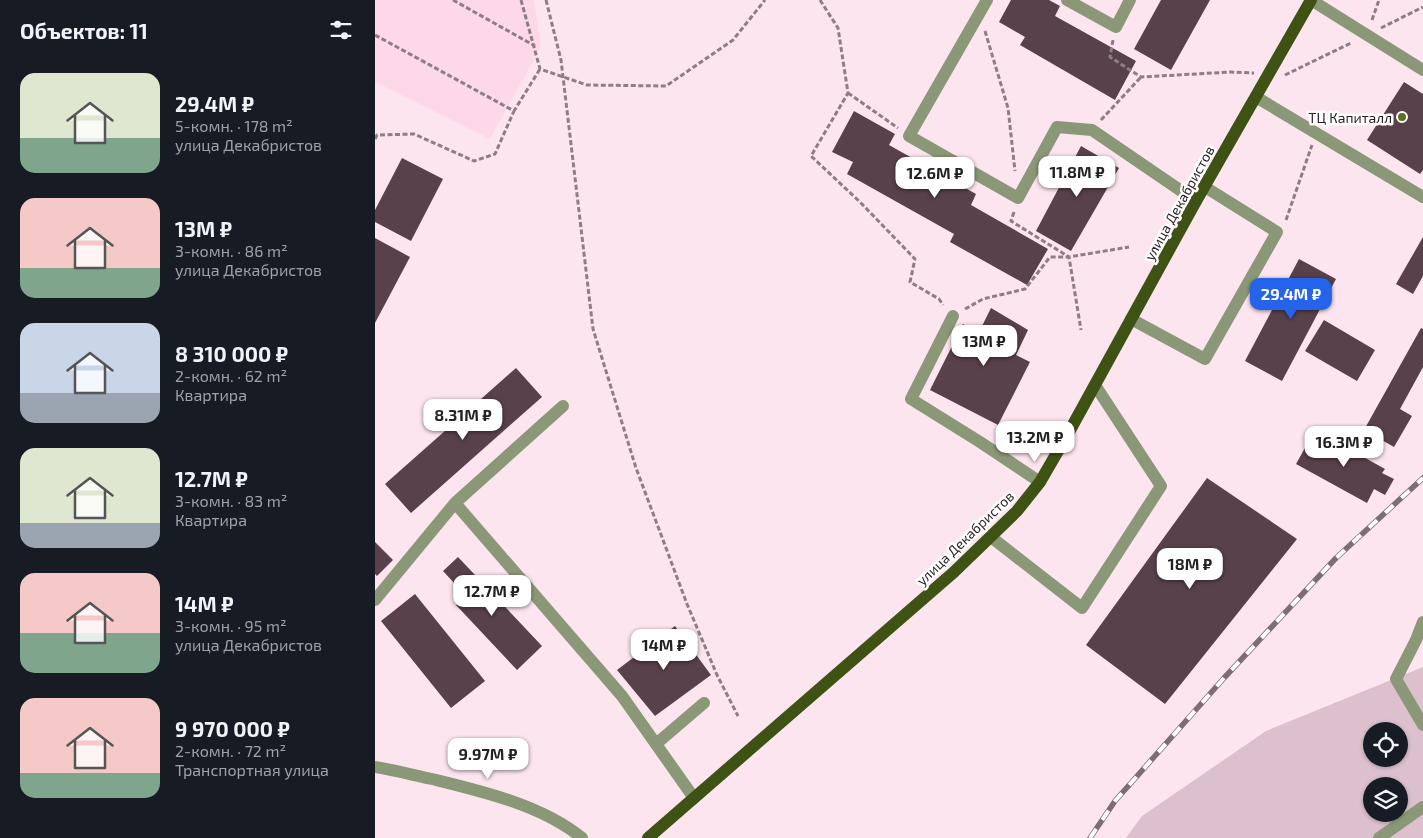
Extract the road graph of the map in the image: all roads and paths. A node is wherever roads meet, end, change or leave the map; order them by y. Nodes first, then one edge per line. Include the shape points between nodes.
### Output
1 (453, 0) edge
2 (521, 0) edge
3 (546, 0) edge
4 (765, 0) edge
5 (820, 0) edge
6 (987, 0) edge
7 (1067, 0) edge
8 (1130, 0) edge
9 (1311, 0) edge
10 (1379, 0) edge
11 (1423, 7) edge
12 (977, 16) junction
13 (1116, 27) junction
14 (375, 35) edge
15 (1366, 35) junction
16 (535, 46) junction
17 (541, 68) junction
18 (1423, 70) edge
19 (1269, 74) junction
20 (1141, 76) junction
21 (563, 77) junction
22 (848, 93) junction
23 (1256, 96) junction
24 (514, 111) junction
25 (1092, 130) junction
26 (1316, 132) junction
27 (909, 136) junction
28 (375, 139) edge
29 (1205, 187) junction
30 (1423, 197) edge
31 (1018, 198) junction
32 (1196, 201) junction
33 (1277, 232) junction
34 (1129, 247) dead end
35 (1069, 257) junction
36 (953, 316) junction
37 (1131, 320) junction
38 (1081, 330) dead end
39 (1095, 386) junction
40 (563, 406) dead end
41 (1040, 482) junction
42 (455, 503) junction
43 (991, 537) junction
44 (375, 600) edge
45 (1423, 622) edge
46 (704, 703) dead end
47 (738, 716) dead end
48 (1423, 725) edge
49 (656, 744) junction
50 (375, 767) edge
51 (694, 798) junction
52 (1423, 807) edge
53 (582, 838) edge
54 (648, 838) edge
55 (1379, 838) edge

1 - 16 path
2 - 16 path
3 - 21 path
4 - 21 path via 733,40 667,86 587,85
5 - 22 path via 838,28
6 - 12 street
7 - 13 street
8 - 13 street
9 - 15 street
9 - 19 main road, улица Декабристов
10 - 15 path
11 - 15 path
12 - 27 street
12 - 31 path via 988,35 1007,108
13 - 20 path via 1110,57
14 - 24 path
15 - 18 street
15 - 19 path via 1287,76
16 - 17 path
17 - 21 path
17 - 24 path
19 - 20 path via 1231,72
19 - 23 main road, улица Декабристов
20 - 25 path
21 - 47 path via 593,329 636,468 687,604
22 - 27 path
22 - 36 path via 811,156 915,259 910,282 939,300
23 - 26 street
23 - 29 main road, улица Декабристов
24 - 28 path via 495,154 475,161 414,134 377,135
25 - 31 street via 1057,127
25 - 32 street
26 - 30 street
26 - 33 path via 1283,227
27 - 31 street
29 - 32 main road, улица Декабристов
29 - 33 street
31 - 35 path via 1011,221
32 - 37 main road, улица Декабристов
33 - 37 street via 1205,358
34 - 35 path
35 - 36 path via 1050,256 1025,289 983,299
35 - 38 path
36 - 41 street via 911,399
37 - 39 main road, улица Декабристов
39 - 41 main road, улица Декабристов
39 - 43 street via 1161,486 1082,608
40 - 42 street
41 - 43 main road, улица Декабристов via 1017,512
42 - 44 street
42 - 49 street via 623,696
43 - 51 main road, улица Декабристов
45 - 48 street via 1396,679
46 - 49 street
49 - 51 street
50 - 53 street via 514,801 570,828
51 - 54 main road, улица Декабристов
52 - 55 street

